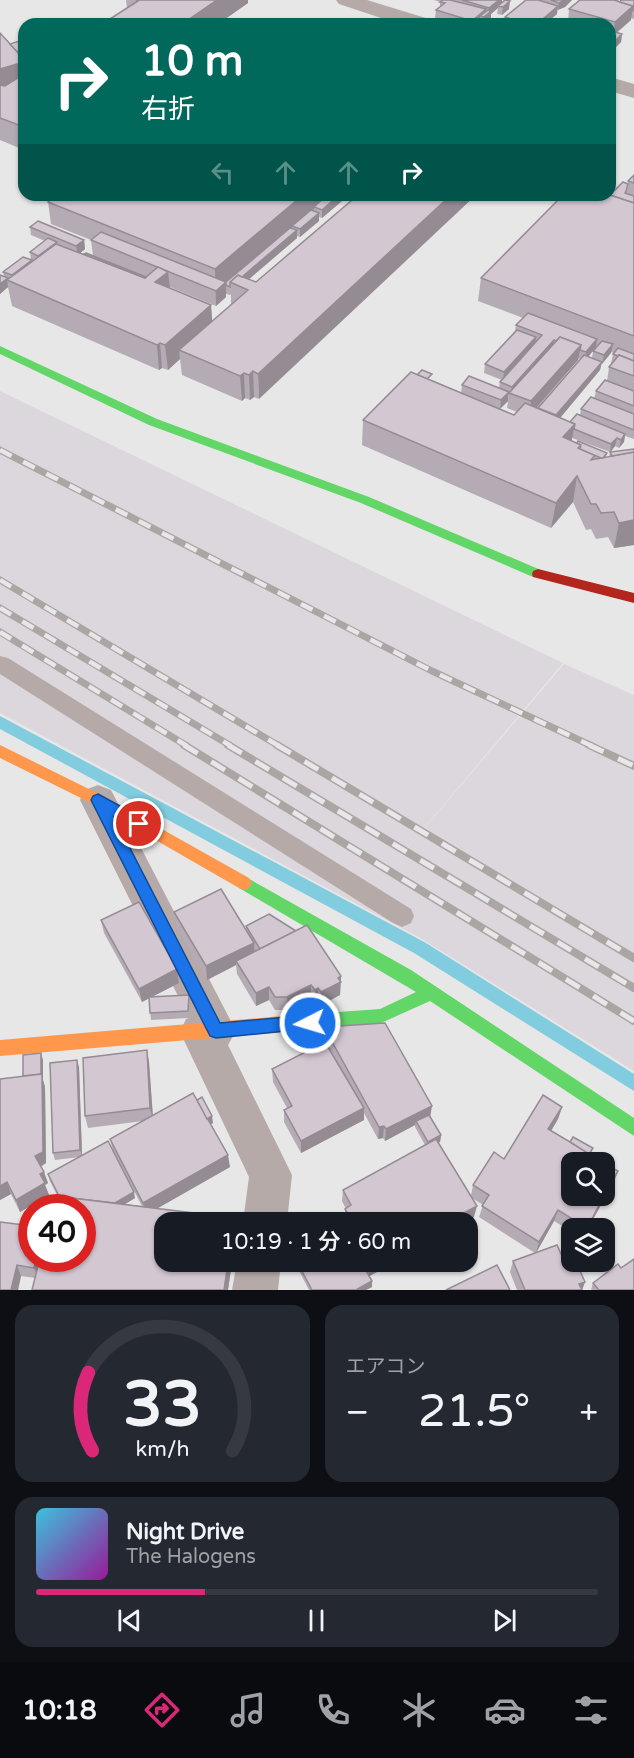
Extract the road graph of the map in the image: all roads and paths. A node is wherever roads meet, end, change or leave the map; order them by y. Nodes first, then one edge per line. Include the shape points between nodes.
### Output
1 (346, 0) edge
2 (393, 6) edge
3 (412, 18) edge
4 (616, 86) edge
5 (634, 91) edge
6 (0, 350) edge
7 (634, 598) edge
8 (0, 664) edge
9 (0, 751) edge
10 (98, 800) junction
11 (402, 916) dead end
12 (430, 993) junction
13 (208, 1031) junction
14 (0, 1048) edge
15 (634, 1128) edge
16 (266, 1212) edge
17 (258, 1272) edge
18 (255, 1290) edge

1 - 2 street
2 - 3 street
4 - 5 street
6 - 7 street via 153,422 365,500 545,576
8 - 11 lane
9 - 10 street
10 - 12 street
10 - 13 street
12 - 13 street via 381,1016
12 - 15 street
13 - 14 street
13 - 16 street via 271,1175
17 - 18 street

